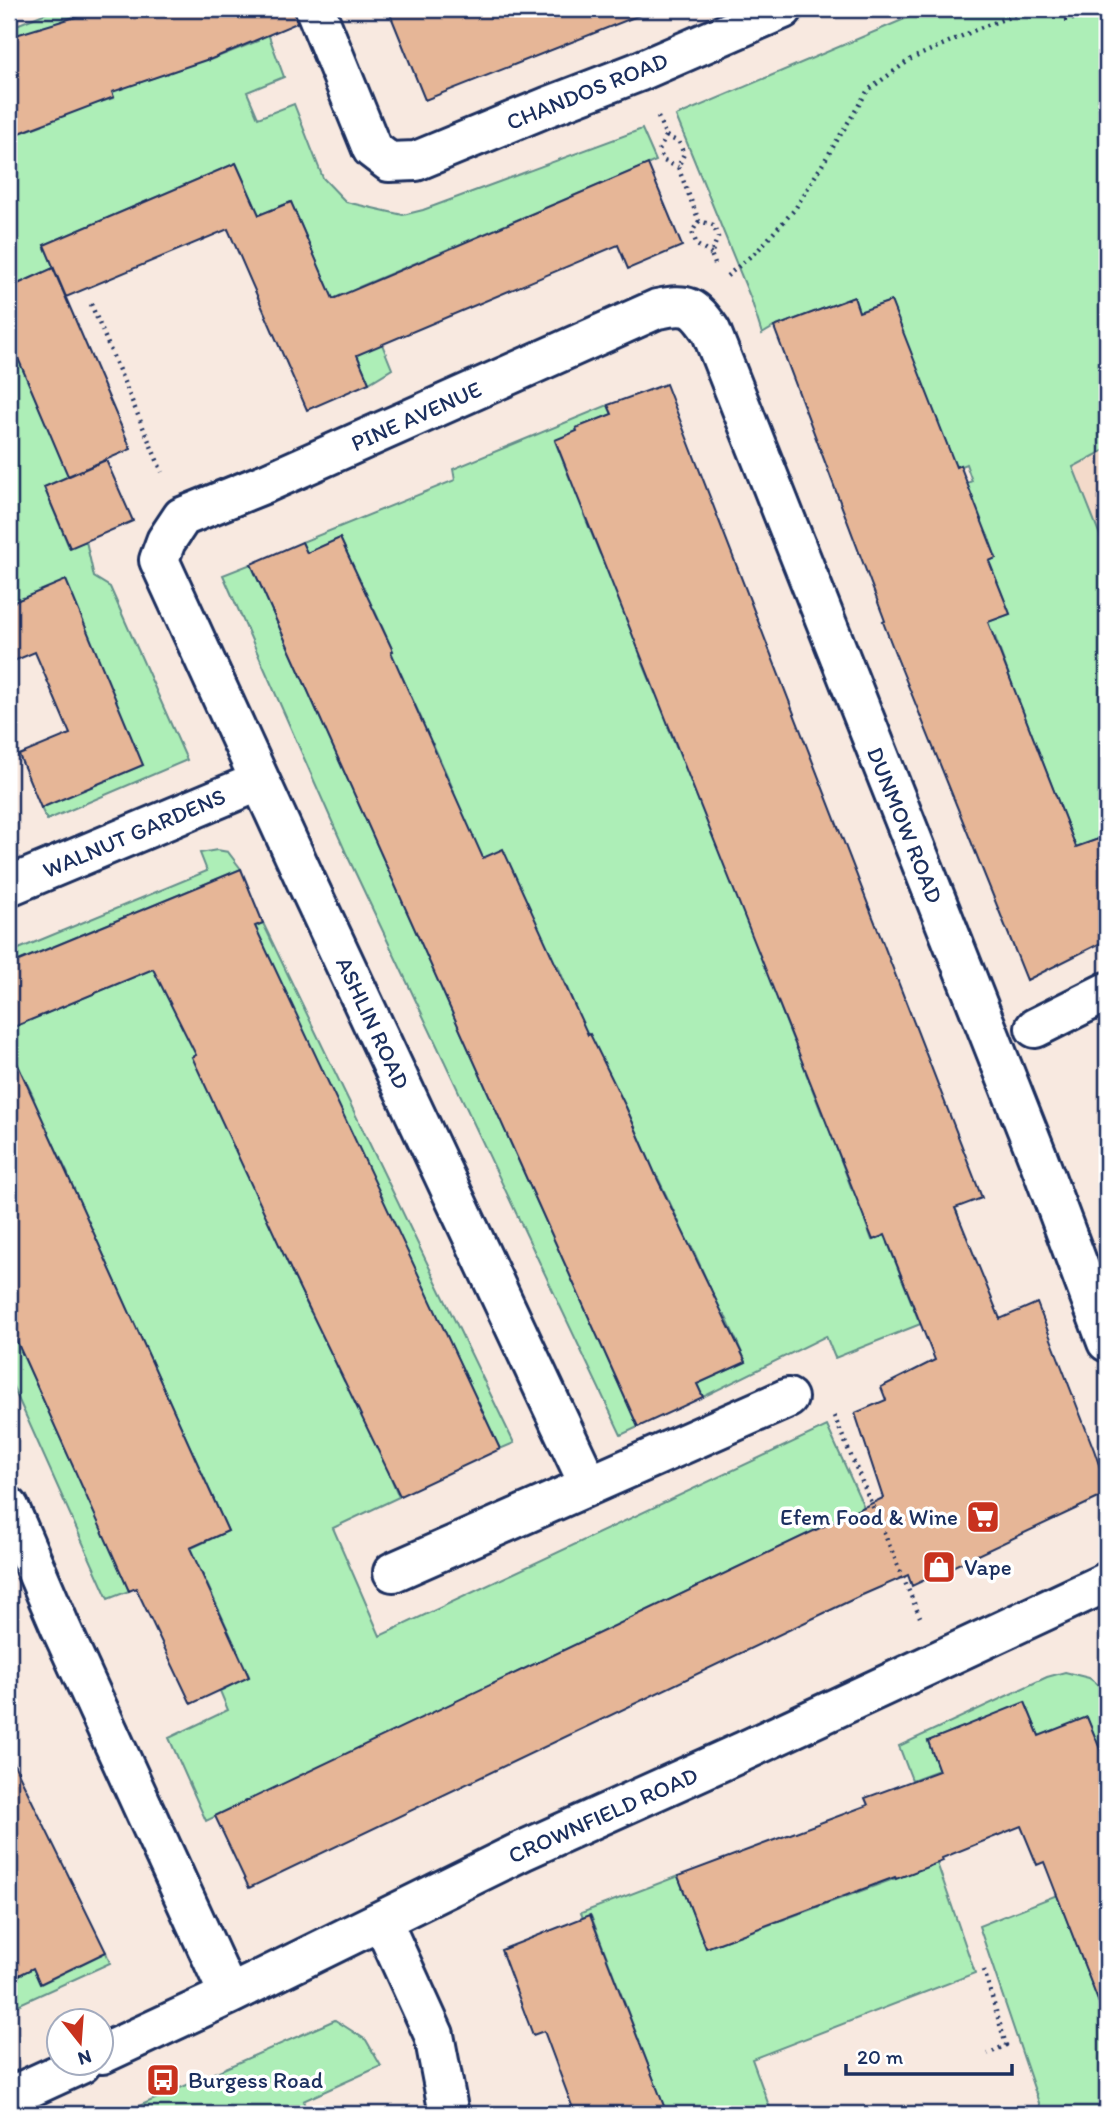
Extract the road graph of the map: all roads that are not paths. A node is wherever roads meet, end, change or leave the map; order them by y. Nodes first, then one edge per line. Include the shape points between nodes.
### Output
1 (315, 9) edge
2 (783, 9) edge
3 (709, 296) joint
4 (159, 560) joint
5 (260, 781) junction
6 (9, 886) edge
7 (1107, 992) edge
8 (1035, 1028) dead end
9 (1107, 1342) edge
10 (788, 1398) dead end
11 (589, 1485) junction
12 (9, 1507) edge
13 (393, 1572) dead end
14 (1107, 1582) edge
15 (382, 1921) junction
16 (229, 1995) junction
17 (116, 2047) edge
18 (49, 2078) edge
19 (9, 2097) edge
20 (449, 2114) edge

1 - 2 street, CHANDOS ROAD via 372,149 388,162 416,162
3 - 4 street, PINE AVENUE via 657,309 182,517
3 - 9 street, DUNMOW ROAD via 711,331
4 - 5 street, ASHLIN ROAD
5 - 6 street, WALNUT GARDENS
5 - 11 street, ASHLIN ROAD
7 - 8 street
10 - 11 street
11 - 13 street
12 - 16 street
14 - 15 street, CROWNFIELD ROAD via 522,1851
15 - 16 street, CROWNFIELD ROAD
15 - 20 street via 434,2035
16 - 17 street, CROWNFIELD ROAD
18 - 19 street

